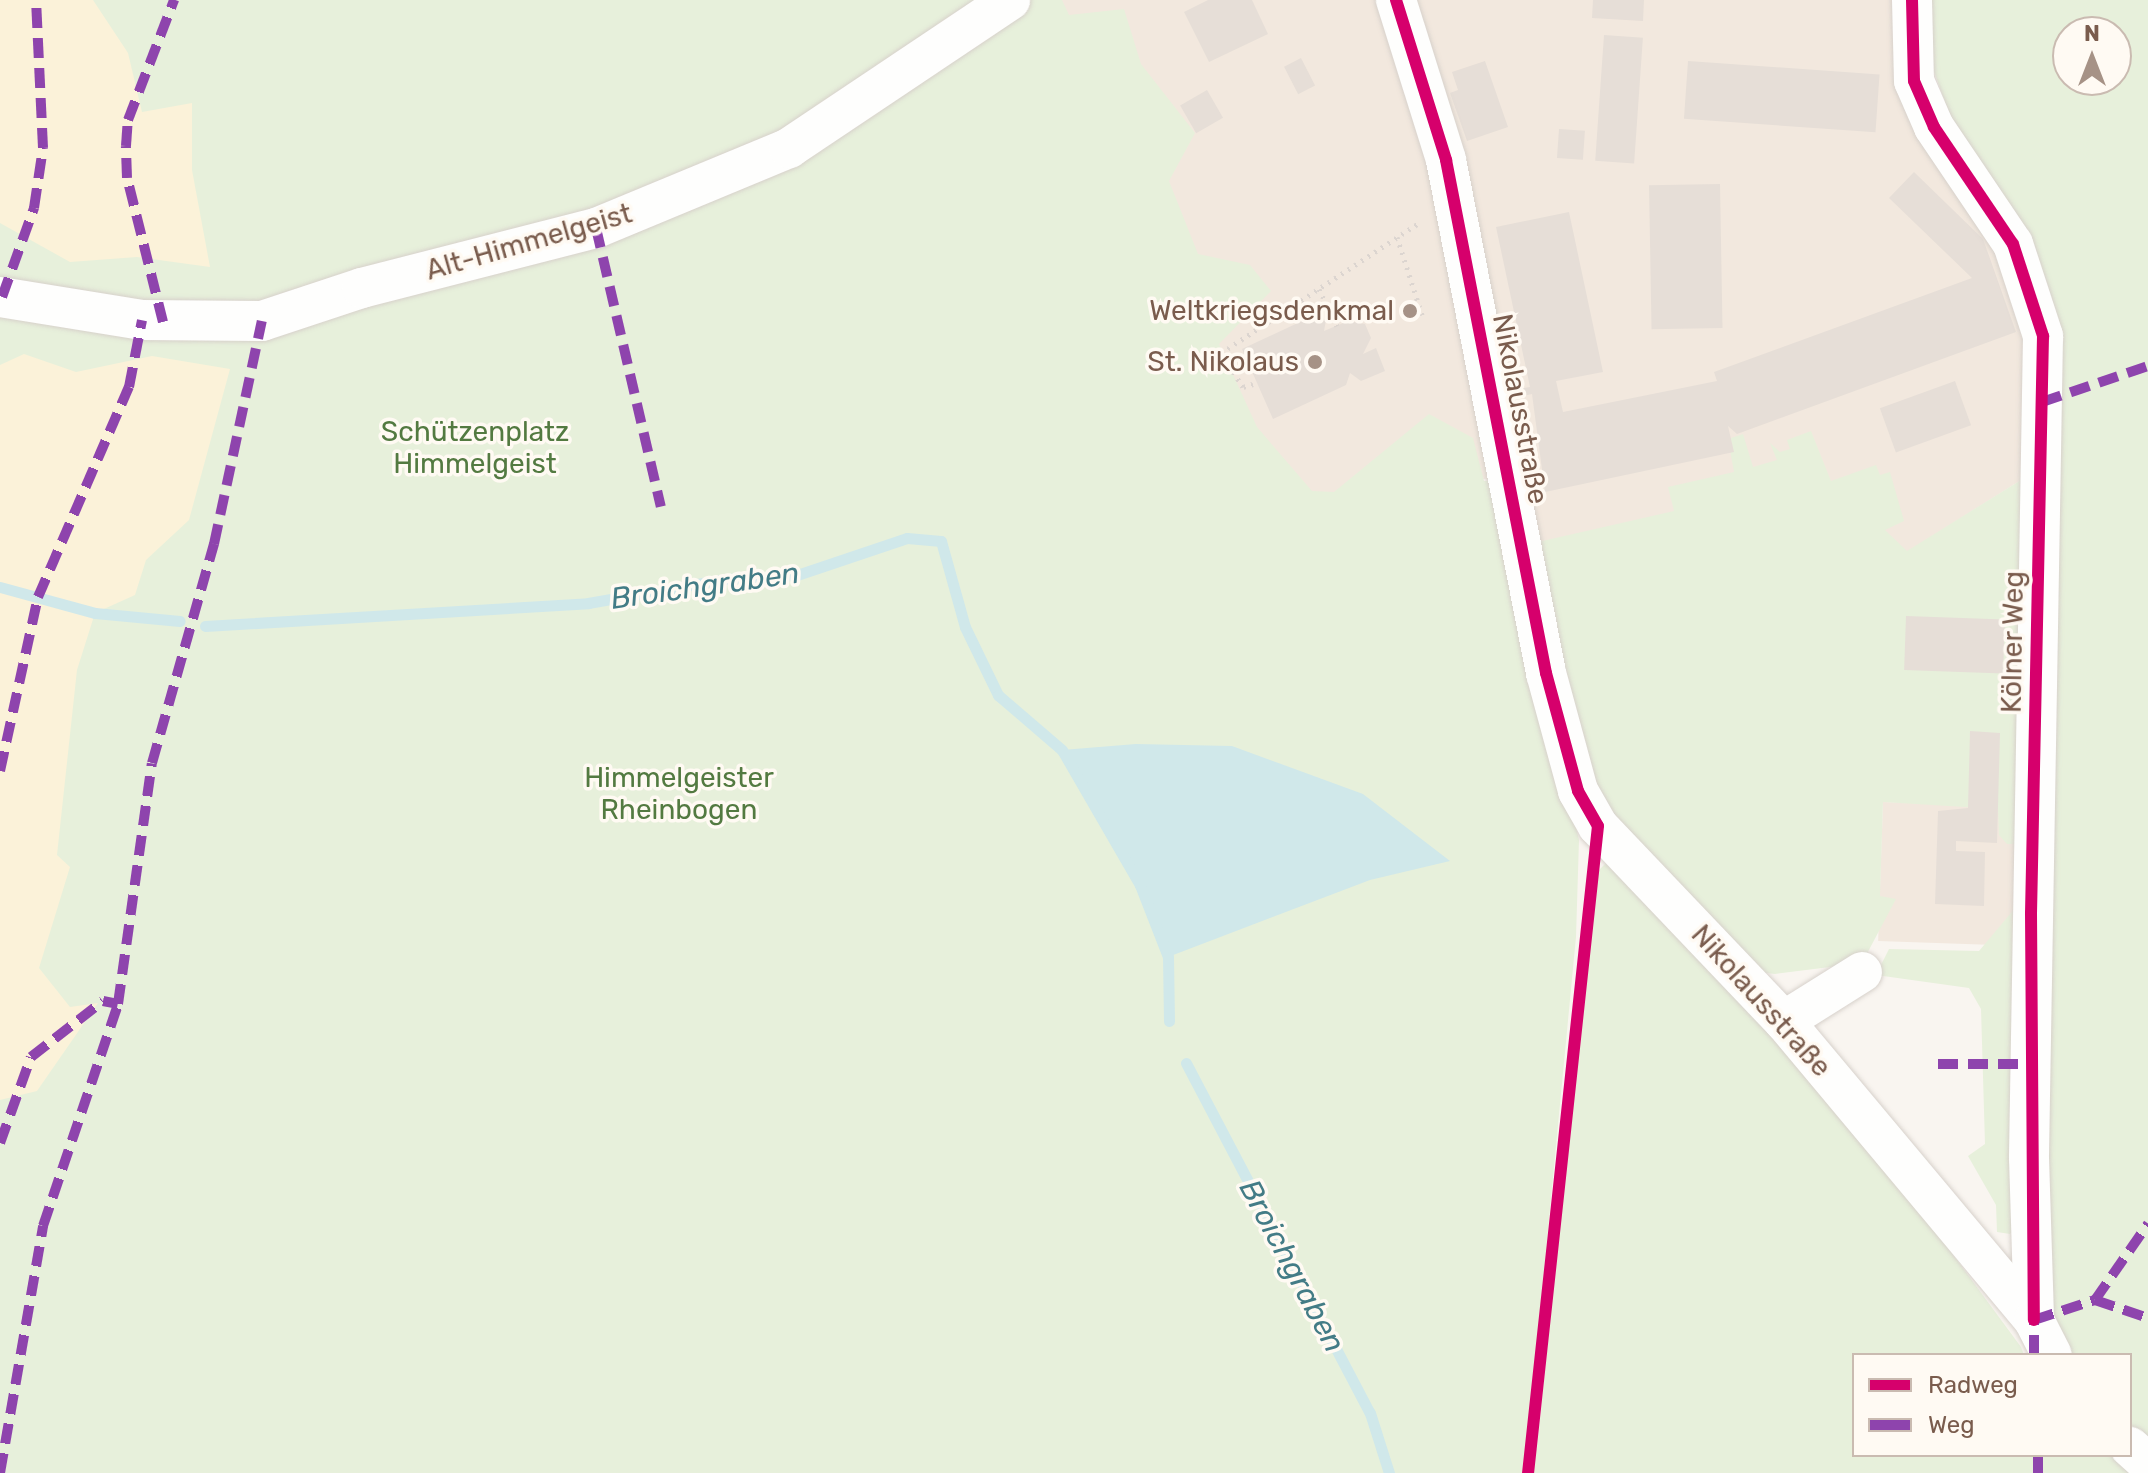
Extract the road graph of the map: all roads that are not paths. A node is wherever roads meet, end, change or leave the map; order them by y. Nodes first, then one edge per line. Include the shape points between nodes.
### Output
1 (1010, 0) edge
2 (1396, 0) edge
3 (1912, 0) edge
4 (0, 297) edge
5 (1862, 972) dead end
6 (1784, 1021) junction
7 (2034, 1320) junction
8 (2051, 1353) edge
9 (2132, 1449) edge
10 (2148, 1463) edge

1 - 4 street, Alt-Himmelgeist via 789,148 596,228 362,288 262,321 142,320
2 - 6 street, Nikolausstraße via 1456,207 1546,673 1578,791 1598,826
3 - 7 street, Kölner Weg via 1914,81 1934,127 2013,244 2043,336 2031,913
5 - 6 street
6 - 7 street, Nikolausstraße
7 - 8 street, Kölner Weg
9 - 10 street

